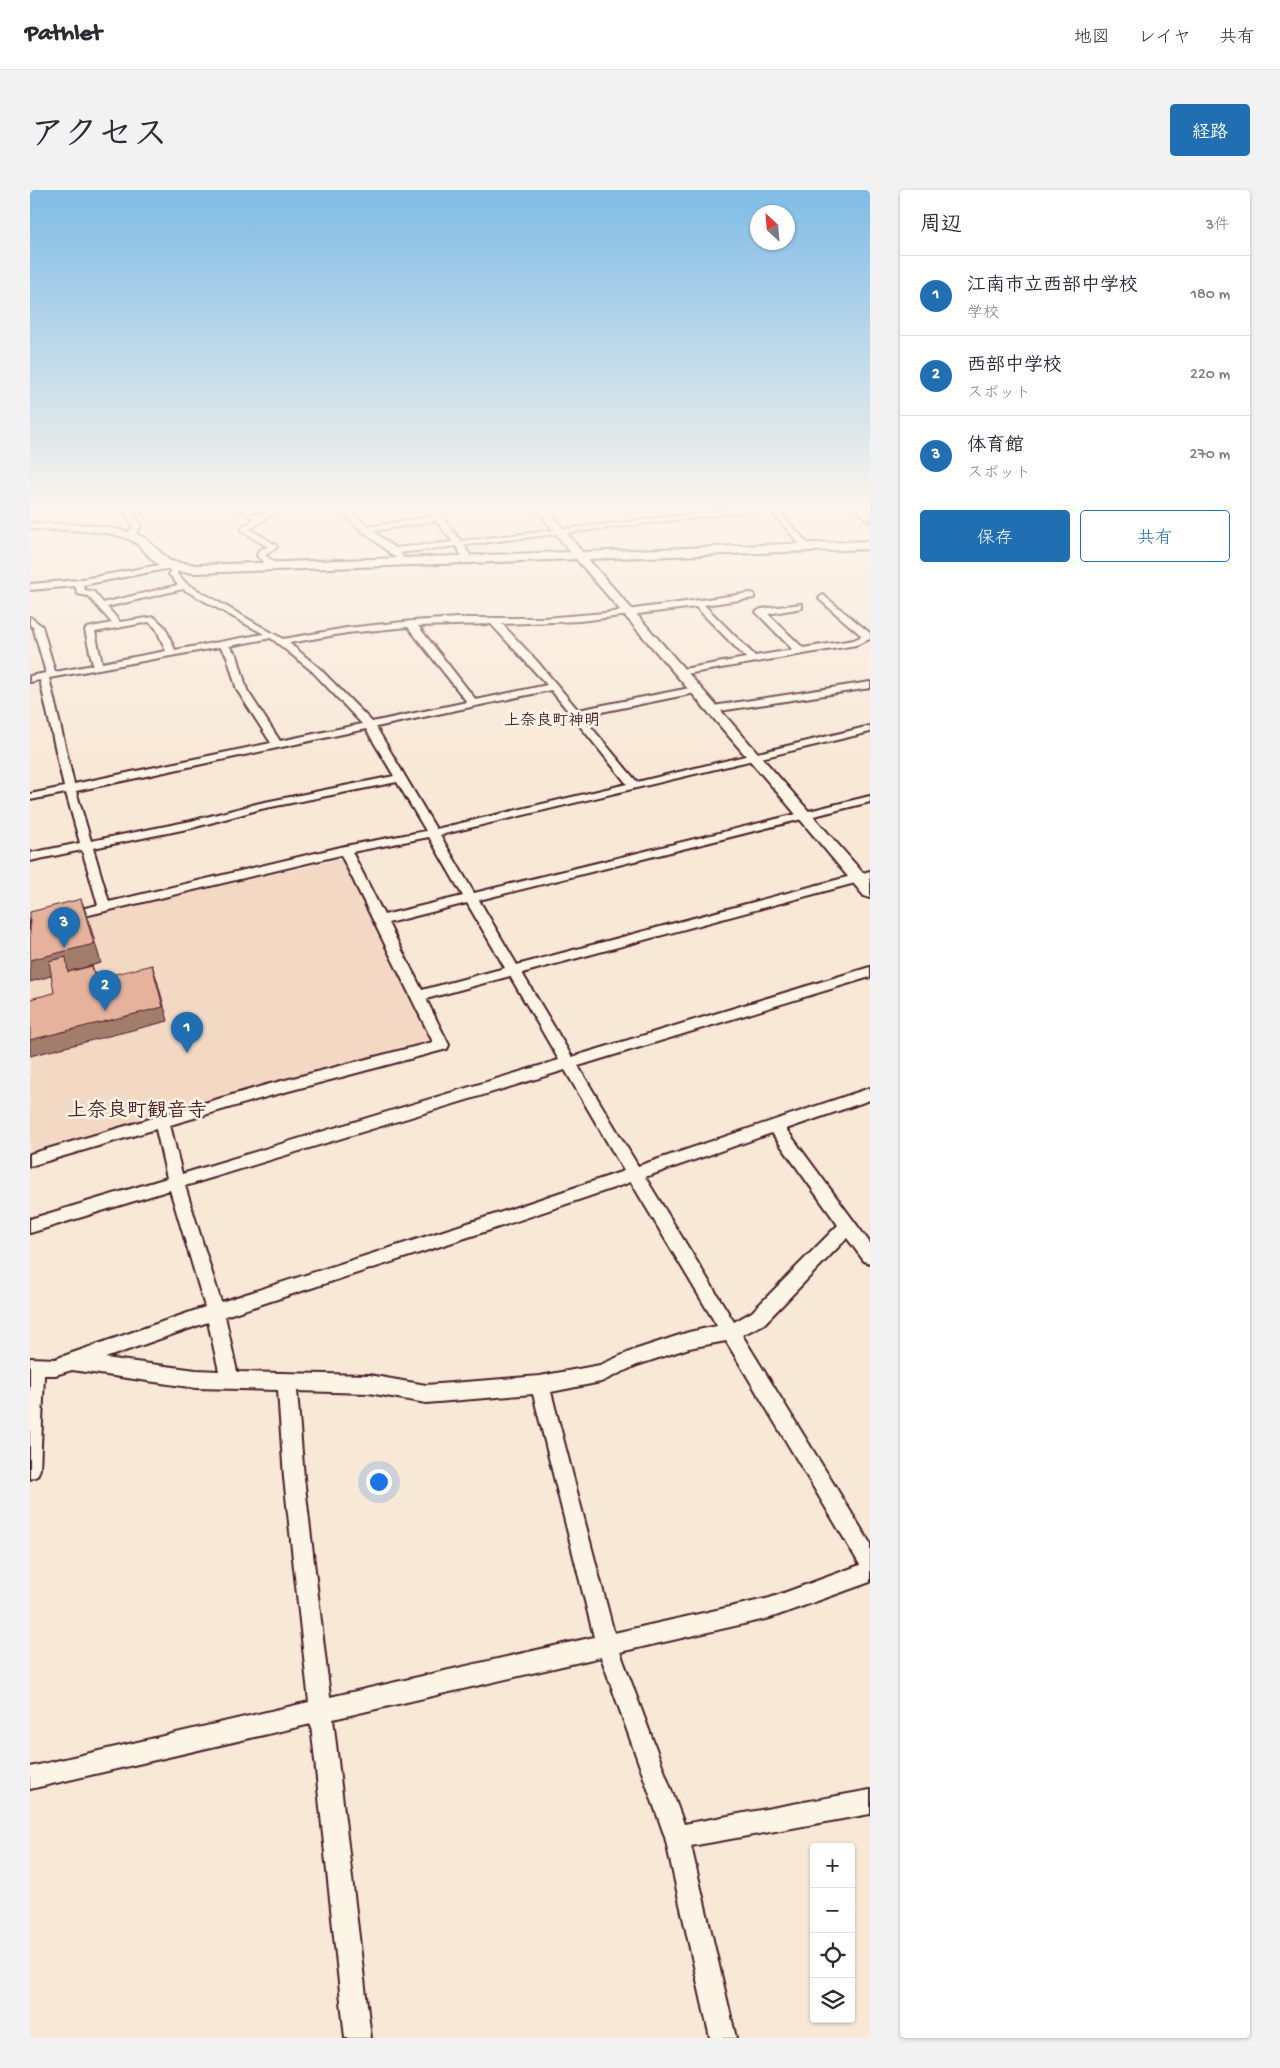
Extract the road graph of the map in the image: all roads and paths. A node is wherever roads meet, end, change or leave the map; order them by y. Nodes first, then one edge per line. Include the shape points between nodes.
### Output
1 (91, 594) edge
2 (150, 594) edge
3 (199, 594) edge
4 (612, 594) edge
5 (751, 596) dead end
6 (823, 598) dead end
7 (697, 603) junction
8 (101, 606) junction
9 (798, 606) dead end
10 (628, 613) junction
11 (30, 620) edge
12 (494, 621) junction
13 (410, 624) junction
14 (118, 625) junction
15 (869, 637) edge
16 (277, 638) junction
17 (222, 644) junction
18 (801, 652) junction
19 (172, 653) junction
20 (753, 660) junction
21 (98, 666) junction
22 (680, 672) junction
23 (47, 676) junction
24 (30, 679) edge
25 (870, 685) edge
26 (552, 687) junction
27 (695, 690) junction
28 (474, 704) junction
29 (713, 709) junction
30 (574, 714) junction
31 (369, 725) junction
32 (870, 729) edge
33 (277, 745) junction
34 (756, 757) junction
35 (400, 778) junction
36 (634, 786) junction
37 (70, 789) junction
38 (30, 797) edge
39 (870, 799) edge
40 (806, 816) junction
41 (433, 833) junction
42 (86, 846) junction
43 (345, 850) junction
44 (30, 857) edge
45 (864, 876) edge
46 (870, 892) edge
47 (472, 898) junction
48 (105, 908) junction
49 (381, 920) junction
50 (30, 925) edge
51 (514, 970) junction
52 (870, 972) edge
53 (418, 996) junction
54 (569, 1064) junction
55 (870, 1094) edge
56 (162, 1123) junction
57 (775, 1126) junction
58 (30, 1160) edge
59 (634, 1173) junction
60 (176, 1183) junction
61 (30, 1226) edge
62 (848, 1226) junction
63 (870, 1256) edge
64 (215, 1312) junction
65 (731, 1332) junction
66 (70, 1362) junction
67 (33, 1366) edge
68 (230, 1380) junction
69 (287, 1382) junction
70 (540, 1385) junction
71 (32, 1411) edge
72 (30, 1469) edge
73 (870, 1562) edge
74 (870, 1572) edge
75 (607, 1645) junction
76 (321, 1710) junction
77 (30, 1778) edge
78 (870, 1802) edge
79 (677, 1836) junction
80 (358, 2038) edge
81 (723, 2038) edge

1 - 8 street
2 - 8 street
3 - 16 street
4 - 10 main road
5 - 7 street
6 - 15 street
7 - 10 street
7 - 20 street
8 - 14 street
9 - 18 street via 761,612
10 - 12 street via 557,620
10 - 22 main road
11 - 23 street via 37,626
12 - 13 street
12 - 26 street
13 - 16 street
13 - 28 street
14 - 19 street via 151,619 160,627
14 - 21 street via 90,630
15 - 18 street
16 - 17 street
16 - 31 street via 315,669
17 - 19 street
17 - 33 street via 232,655 242,690
18 - 20 street
19 - 21 street
20 - 22 street
21 - 23 street
22 - 27 main road
23 - 24 street
23 - 37 street
25 - 29 street
26 - 28 street
26 - 30 street
27 - 29 main road
27 - 30 street
28 - 31 street
29 - 34 main road
30 - 36 street
31 - 33 street
31 - 35 street
32 - 34 street
33 - 37 street
34 - 36 street
34 - 40 main road
35 - 41 street
35 - 42 street
36 - 41 street
37 - 38 street
37 - 42 street
39 - 40 street
40 - 45 main road
40 - 47 street
41 - 43 street
41 - 47 street
42 - 44 street
42 - 48 street
43 - 48 street
43 - 49 street
45 - 46 main road
45 - 51 street
47 - 49 street
47 - 51 street
48 - 50 street
49 - 53 street
51 - 53 street
51 - 54 street
52 - 54 street
53 - 56 street via 442,1045 266,1091
54 - 59 street
54 - 60 street
55 - 57 street
56 - 58 street
56 - 60 street
57 - 59 street
57 - 62 street
59 - 64 street
59 - 65 street
60 - 61 street
60 - 64 street
62 - 63 street
62 - 65 street via 758,1318
64 - 66 street
64 - 68 street
65 - 70 street via 690,1340 634,1358 601,1373
65 - 73 street
66 - 67 street
66 - 68 street via 196,1379
67 - 71 street
68 - 69 street
69 - 70 street via 368,1384 426,1394
69 - 76 street via 294,1478
70 - 75 street
71 - 72 street
74 - 75 street via 770,1608
75 - 76 street
75 - 79 street
76 - 77 street
76 - 80 street
78 - 79 street
79 - 81 street

